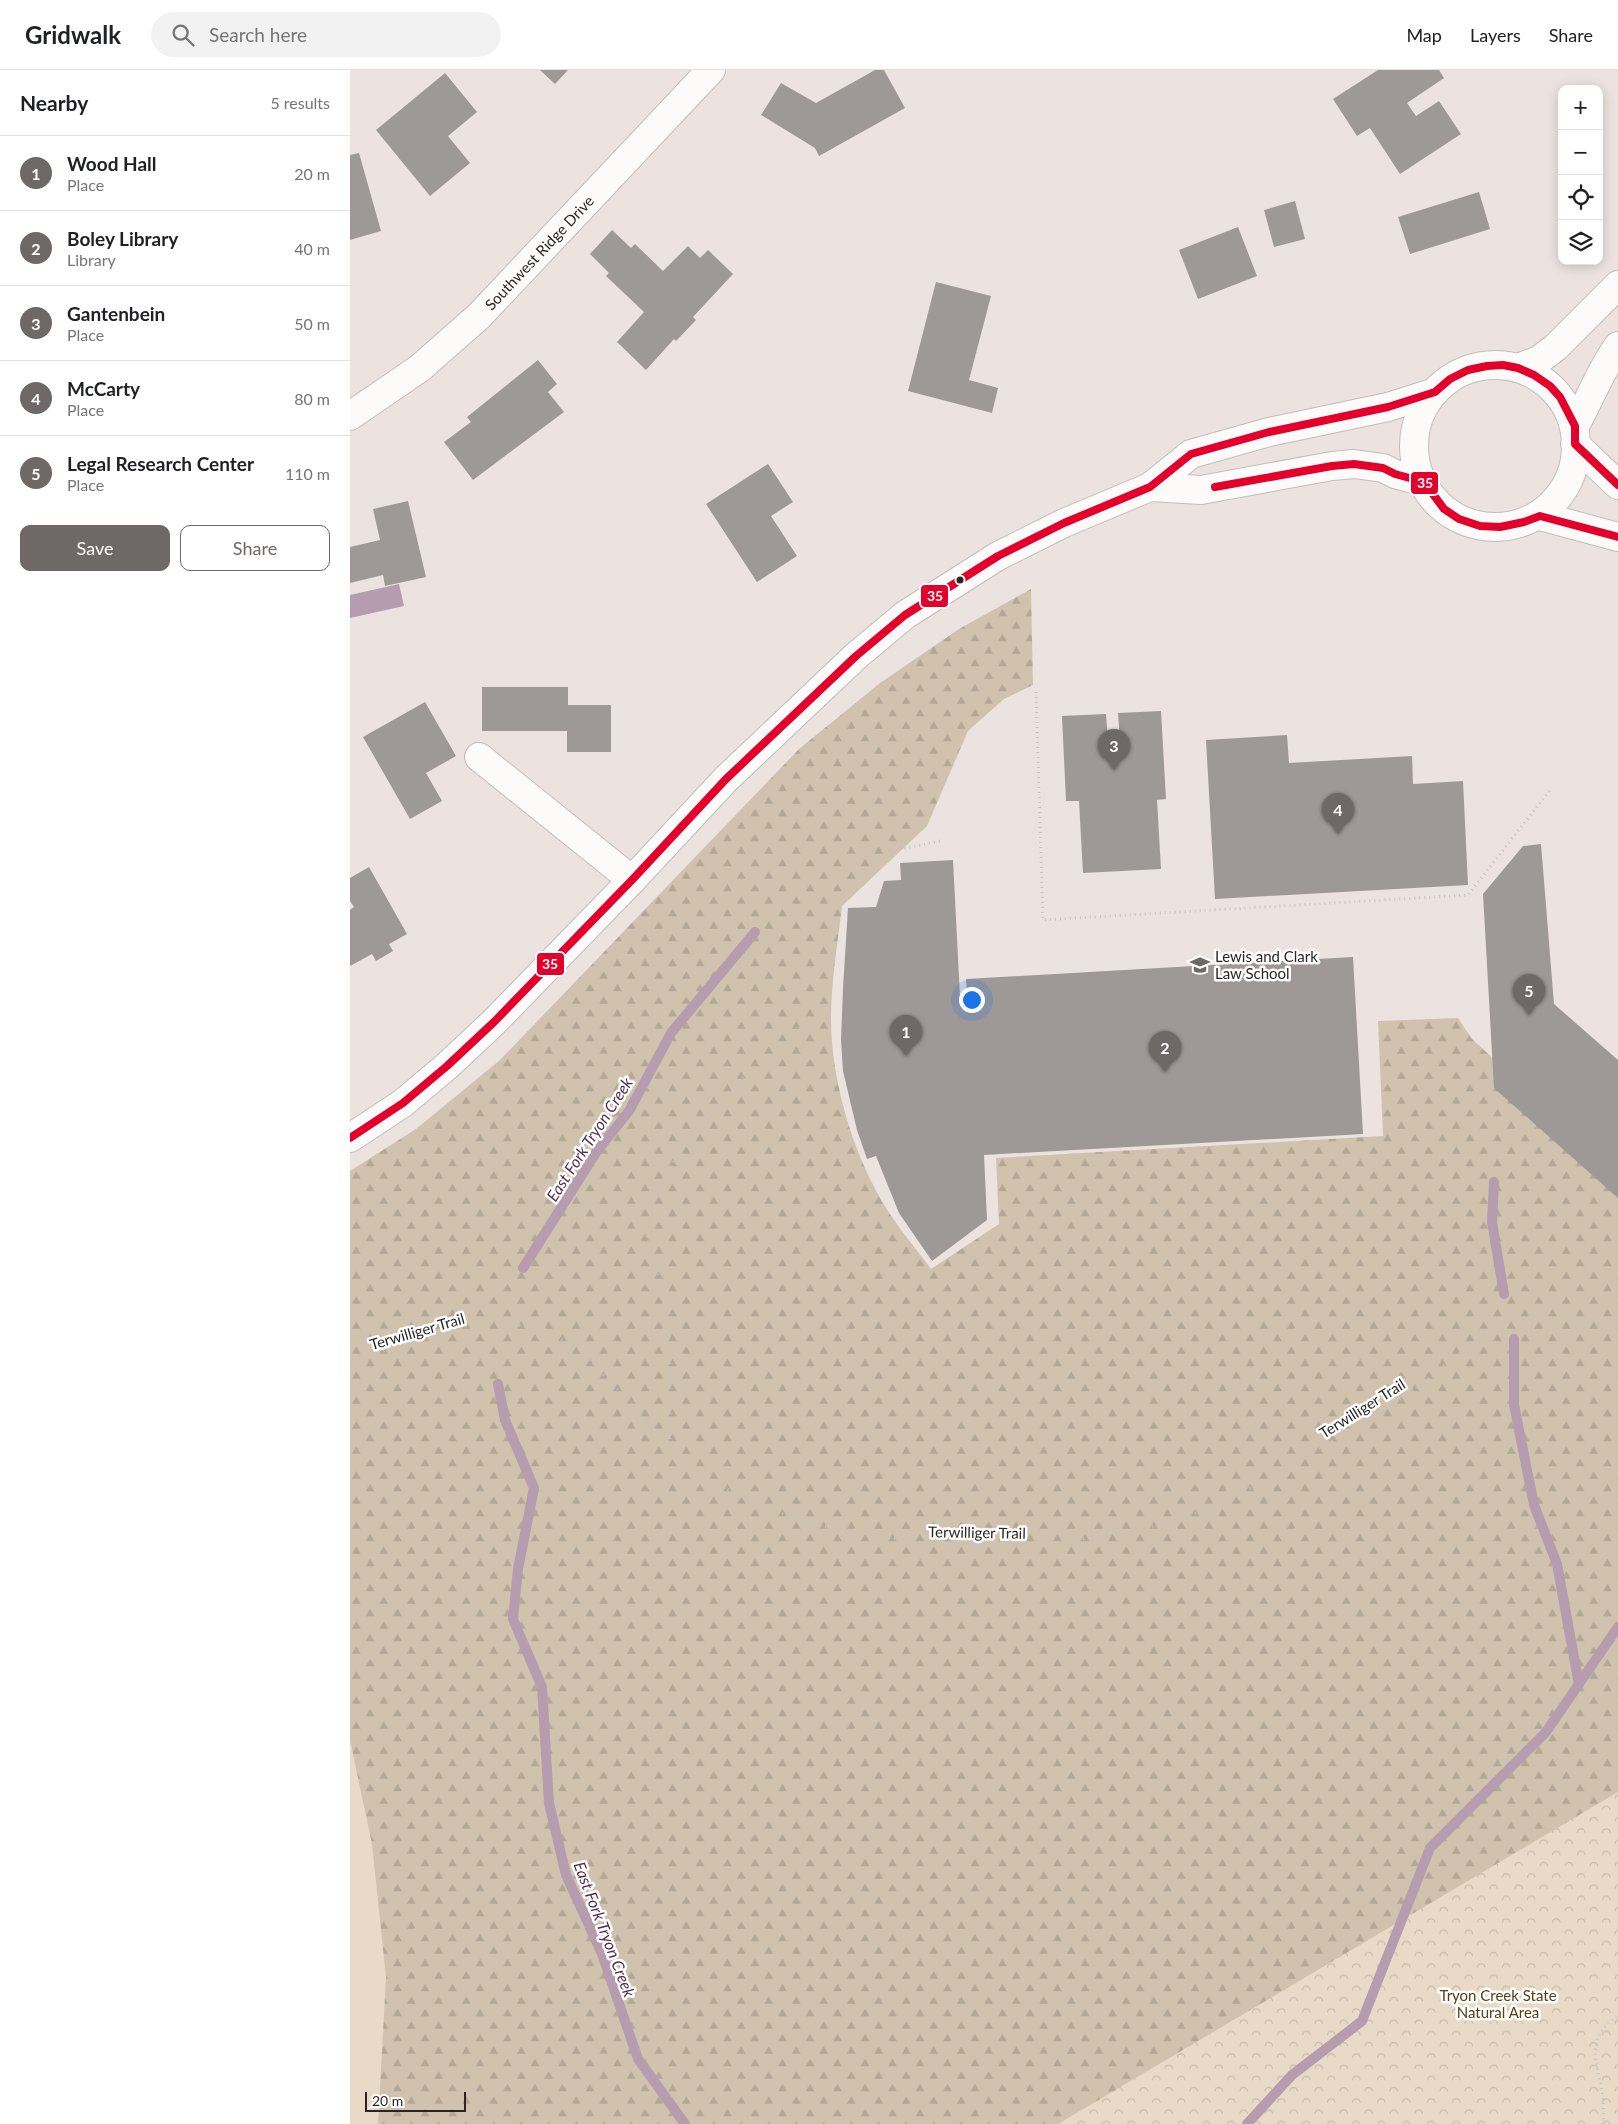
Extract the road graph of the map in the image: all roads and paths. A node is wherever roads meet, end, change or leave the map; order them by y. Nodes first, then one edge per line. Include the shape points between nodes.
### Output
1 (711, 70) edge
2 (1618, 284) edge
3 (1618, 346) edge
4 (1518, 368) junction
5 (1435, 392) junction
6 (350, 416) edge
7 (1575, 435) junction
8 (1424, 482) junction
9 (1618, 485) edge
10 (1150, 488) junction
11 (1540, 516) junction
12 (1618, 537) edge
13 (1036, 692) dead end
14 (479, 757) dead end
15 (1550, 790) dead end
16 (940, 841) dead end
17 (632, 880) junction
18 (350, 1138) edge
19 (1618, 1324) edge
20 (350, 1361) edge
21 (670, 1445) junction
22 (1618, 2016) edge
23 (1604, 2124) edge

1 - 6 main road, Southwest Ridge Drive via 479,316 420,368
2 - 4 main road via 1556,347 1540,360
3 - 7 main road via 1594,384
4 - 5 main road via 1503,365 1468,370
4 - 7 main road via 1550,386 1560,397
5 - 8 main road via 1422,410 1416,428 1414,451
5 - 10 main road via 1388,407 1269,432 1191,454
7 - 9 main road
7 - 11 main road via 1574,466 1566,485
8 - 10 main road via 1383,468 1354,464 1201,490
8 - 11 main road via 1444,509 1459,519 1480,526 1500,527
10 - 17 main road via 1064,523 998,556 905,614 726,779
11 - 12 main road
13 - 15 path via 1043,920 1468,896
14 - 17 main road
16 - 21 path via 888,852 835,906 834,955 820,1005 788,1040 750,1070 676,1156 657,1191 646,1233 659,1277 670,1347
17 - 18 main road via 447,1066 403,1103
19 - 21 path, Terwilliger Trail via 1531,1315 1497,1323 1406,1396 1256,1486 1185,1518 1148,1528 1063,1542 1017,1546 922,1543 830,1528 759,1507 711,1480
20 - 21 path, Terwilliger Trail via 458,1328 501,1322 544,1330 581,1351
22 - 23 path via 1606,2023 1596,2037 1594,2054

